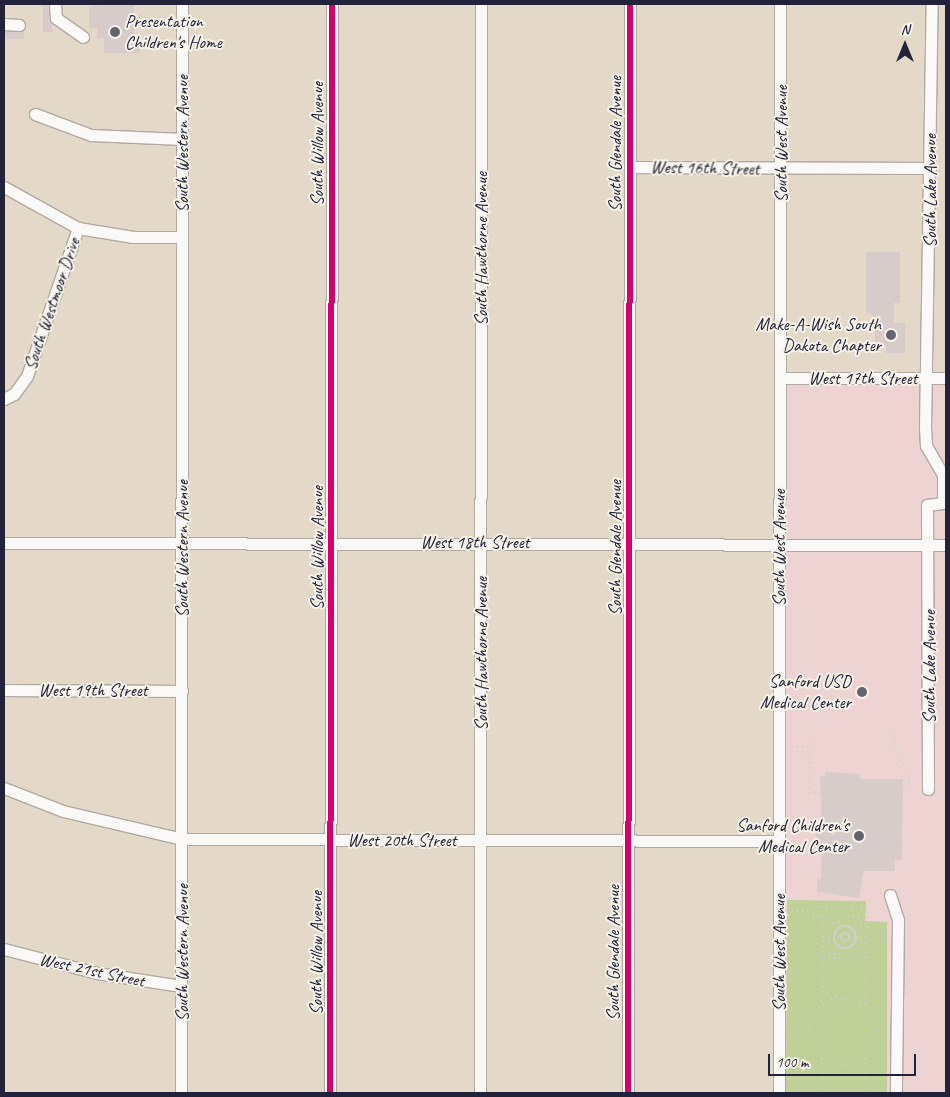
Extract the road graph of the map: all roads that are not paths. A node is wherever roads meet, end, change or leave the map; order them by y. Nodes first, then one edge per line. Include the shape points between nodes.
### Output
1 (55, 4) edge
2 (182, 4) edge
3 (332, 4) edge
4 (481, 4) edge
5 (630, 4) edge
6 (780, 4) edge
7 (932, 4) edge
8 (4, 24) edge
9 (19, 24) dead end
10 (83, 36) dead end
11 (35, 114) dead end
12 (182, 138) junction
13 (630, 167) junction
14 (930, 168) junction
15 (781, 169) junction
16 (4, 187) edge
17 (78, 228) junction
18 (182, 237) junction
19 (780, 378) junction
20 (929, 378) junction
21 (946, 378) edge
22 (4, 399) edge
23 (182, 542) junction
24 (332, 542) junction
25 (481, 542) junction
26 (630, 542) junction
27 (4, 543) edge
28 (779, 543) junction
29 (929, 545) junction
30 (946, 545) edge
31 (4, 690) edge
32 (182, 691) junction
33 (4, 788) edge
34 (928, 788) dead end
35 (182, 839) junction
36 (331, 840) junction
37 (628, 840) junction
38 (482, 841) junction
39 (778, 841) junction
40 (890, 895) dead end
41 (4, 949) edge
42 (181, 986) junction
43 (181, 1093) edge
44 (330, 1093) edge
45 (480, 1093) edge
46 (628, 1093) edge
47 (779, 1093) edge
48 (896, 1093) edge

1 - 10 street via 56,18
2 - 12 street, South Western Avenue
3 - 24 street, South Willow Avenue
4 - 25 street, South Hawthorne Avenue
5 - 13 street, South Glendale Avenue
6 - 15 street, South West Avenue
7 - 14 street, South Lake Avenue
8 - 9 street
11 - 12 street via 91,135
12 - 18 street, South Western Avenue
13 - 15 street, West 16th Street
13 - 26 street, South Glendale Avenue
14 - 15 street, West 16th Street
14 - 20 street, South Lake Avenue
15 - 19 street, South West Avenue
16 - 17 street
17 - 18 street via 133,237
17 - 22 street, South Westmoor Drive via 27,376 14,394
18 - 23 street, South Western Avenue
19 - 20 street, West 17th Street
19 - 28 street, South West Avenue
20 - 21 street, West 17th Street
20 - 29 street, South Lake Avenue via 926,446 943,475 944,503 927,505
23 - 24 street, West 18th Street
23 - 27 street, West 18th Street
23 - 32 street, South Western Avenue
24 - 25 street, West 18th Street
24 - 36 street, South Willow Avenue
25 - 26 street, West 18th Street
25 - 38 street, South Hawthorne Avenue
26 - 28 street, West 18th Street
26 - 37 street, South Glendale Avenue
28 - 29 street, West 18th Street
28 - 39 street, South West Avenue
29 - 30 street, West 18th Street
29 - 34 street, South Lake Avenue
31 - 32 street, West 19th Street
32 - 35 street, South Western Avenue
33 - 35 street, West 20th Street via 64,811
35 - 36 street, West 20th Street
35 - 42 street, South Western Avenue
36 - 38 street, West 20th Street
36 - 44 street, South Willow Avenue
37 - 38 street, West 20th Street
37 - 39 street, West 20th Street
37 - 46 street, South Glendale Avenue
38 - 45 street, South Hawthorne Avenue
39 - 47 street, South West Avenue
40 - 48 street via 898,920
41 - 42 street, West 21st Street via 88,971
42 - 43 street, South Western Avenue

